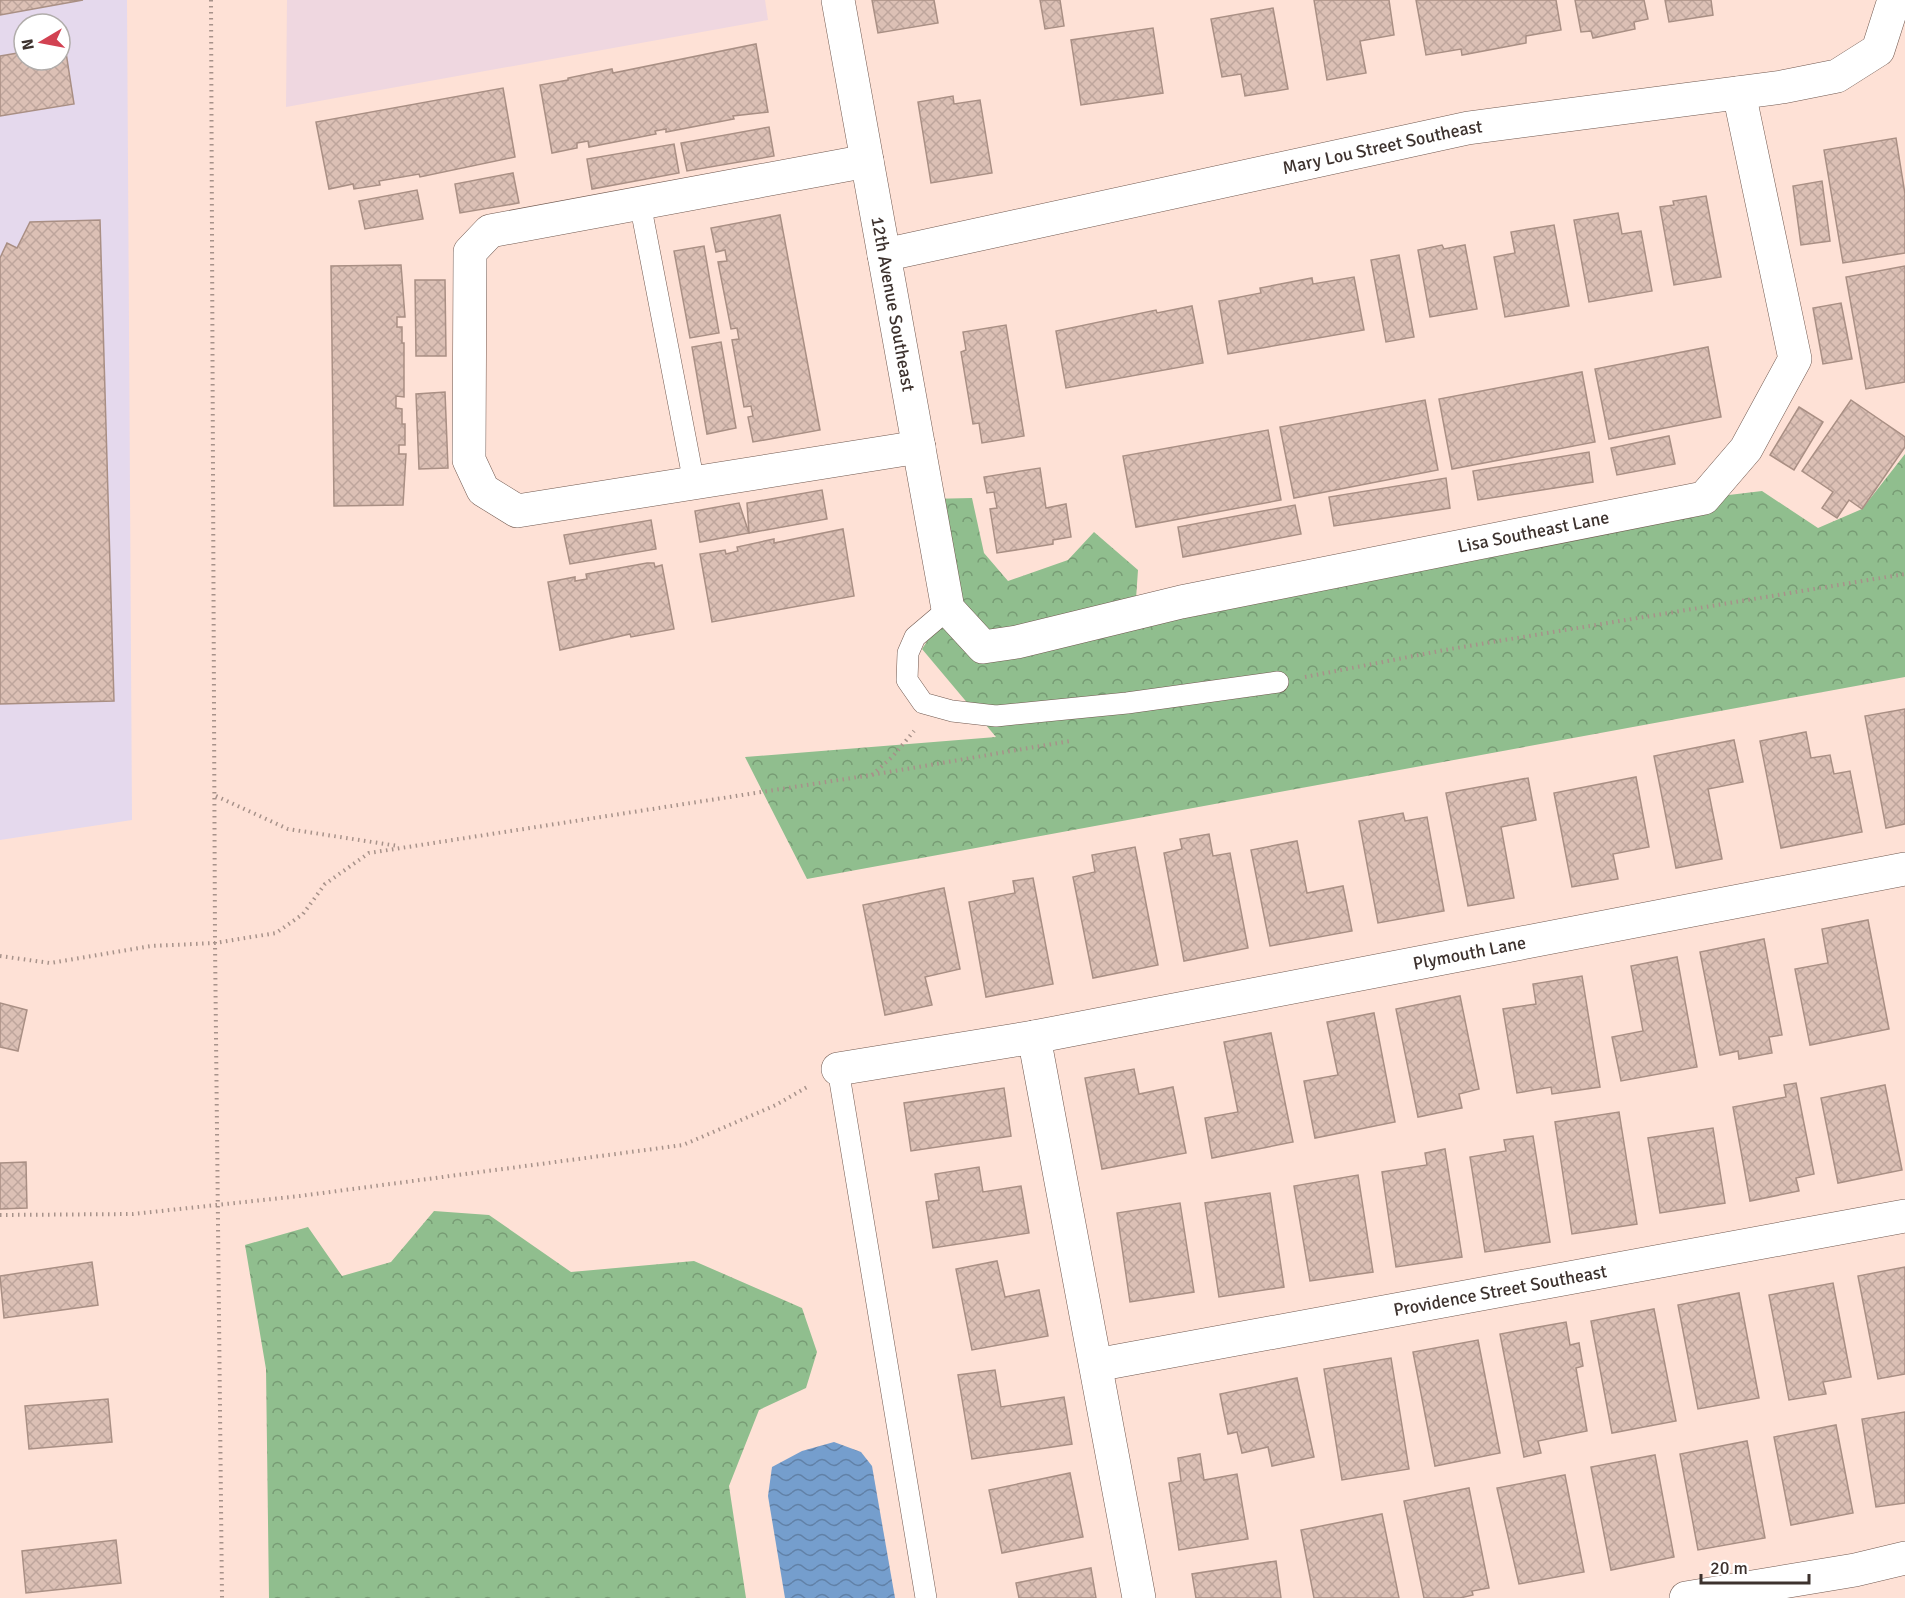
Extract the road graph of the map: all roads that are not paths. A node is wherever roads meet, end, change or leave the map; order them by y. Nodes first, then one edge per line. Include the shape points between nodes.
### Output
1 (838, 0) edge
2 (1894, 0) edge
3 (1739, 93) junction
4 (867, 161) junction
5 (640, 203) junction
6 (884, 255) junction
7 (919, 447) junction
8 (694, 483) junction
9 (948, 609) junction
10 (1278, 682) dead end
11 (1905, 870) edge
12 (1034, 1037) junction
13 (838, 1069) joint
14 (1905, 1216) edge
15 (1096, 1365) junction
16 (1905, 1558) edge
17 (1853, 1584) edge
18 (926, 1598) edge
19 (1139, 1598) edge
20 (1686, 1598) edge

1 - 4 street, 12th Avenue Southeast
2 - 3 street, Mary Lou Street Southeast via 1878,50 1838,76
3 - 6 street, Mary Lou Street Southeast via 1468,128
3 - 9 street, Lisa Southeast Lane via 1795,359 1746,449 1704,498 1181,602 983,647
4 - 5 street
4 - 6 street, 12th Avenue Southeast
5 - 8 lane
5 - 8 street via 490,231 470,252 470,460 483,490 517,510
6 - 7 street, 12th Avenue Southeast
7 - 8 street
7 - 9 street, 12th Avenue Southeast
9 - 10 lane via 915,637 908,653 908,680 923,703 935,706 996,716
11 - 12 street, Plymouth Lane
12 - 13 street
12 - 15 street
13 - 18 lane
14 - 15 street, Providence Street Southeast
15 - 19 street
16 - 17 street
17 - 20 street

